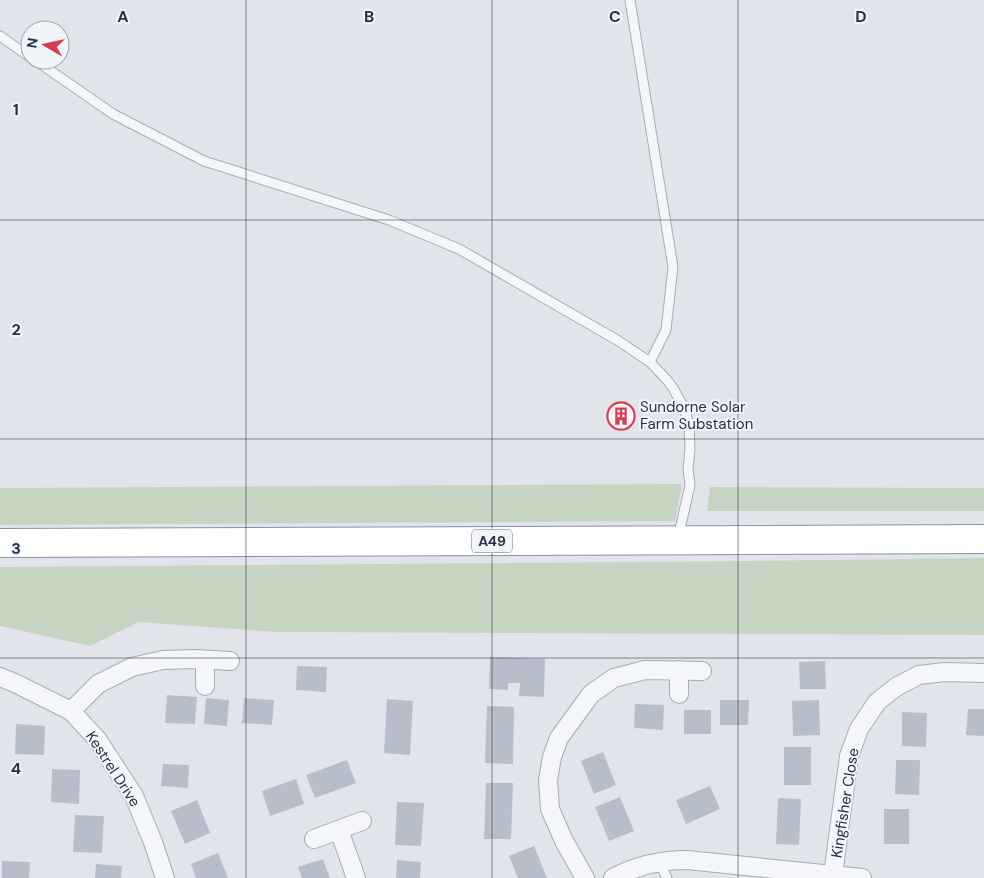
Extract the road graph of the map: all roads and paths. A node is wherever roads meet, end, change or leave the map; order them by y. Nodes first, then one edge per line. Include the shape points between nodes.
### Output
1 (630, 0) edge
2 (0, 36) edge
3 (20, 50) edge
4 (49, 70) edge
5 (650, 362) junction
6 (984, 539) edge
7 (677, 540) junction
8 (0, 543) edge
9 (205, 660) junction
10 (230, 661) dead end
11 (679, 670) junction
12 (702, 671) dead end
13 (984, 673) edge
14 (0, 677) edge
15 (204, 686) dead end
16 (680, 694) dead end
17 (71, 711) junction
18 (362, 821) dead end
19 (339, 830) junction
20 (314, 840) dead end
21 (659, 862) junction
22 (791, 874) edge
23 (833, 875) junction
24 (165, 878) edge
25 (356, 878) edge
26 (585, 878) edge
27 (613, 878) edge
28 (667, 878) edge
29 (862, 878) edge

1 - 5 lane via 673,267 666,330
2 - 3 lane
4 - 5 lane via 113,114 204,161 389,220 459,249
5 - 7 lane via 673,388 689,424 690,485
6 - 7 highway, A49
7 - 8 highway, A49
9 - 10 street
9 - 15 street
9 - 17 street via 163,660 132,667 98,684
11 - 12 street
11 - 16 street
11 - 26 street via 645,670 614,678 591,694 559,738 548,780 550,809
13 - 23 street, Kingfisher Close via 919,675 896,687 878,702 859,729 849,756
14 - 17 street, Kestrel Drive
17 - 24 street, Kestrel Drive via 98,739 134,796
18 - 19 street
19 - 20 street
19 - 25 street
21 - 22 street via 687,860
21 - 27 street
21 - 28 lane
22 - 23 street
23 - 29 street

